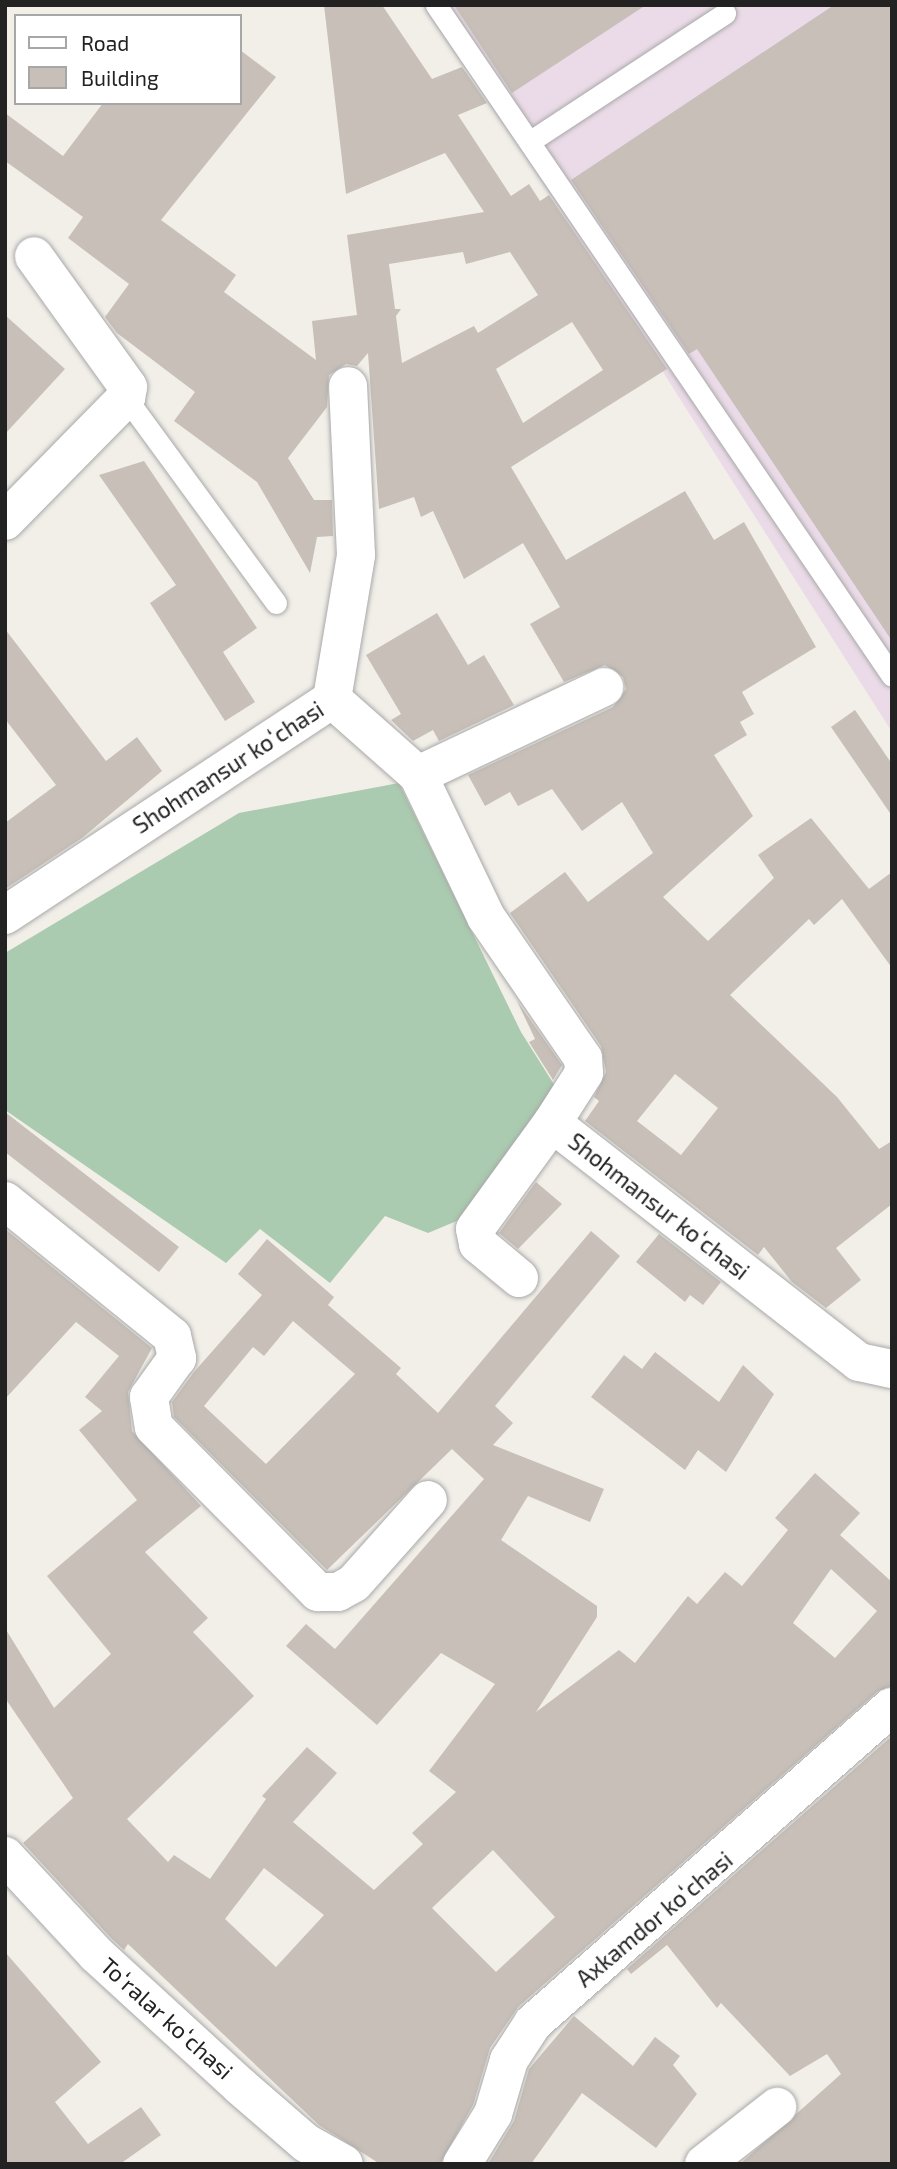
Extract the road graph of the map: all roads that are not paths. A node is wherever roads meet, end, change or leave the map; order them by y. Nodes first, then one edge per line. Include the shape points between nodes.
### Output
1 (436, 5) edge
2 (725, 13) dead end
3 (532, 140) junction
4 (34, 256) dead end
5 (348, 386) dead end
6 (126, 398) junction
7 (5, 522) edge
8 (276, 603) dead end
9 (892, 677) edge
10 (604, 687) dead end
11 (332, 699) junction
12 (418, 775) junction
13 (5, 915) edge
14 (552, 1123) junction
15 (5, 1201) edge
16 (519, 1278) dead end
17 (892, 1369) edge
18 (428, 1500) dead end
19 (892, 1707) edge
20 (5, 1856) edge
21 (776, 2108) dead end
22 (344, 2164) edge
23 (462, 2164) edge
24 (704, 2164) edge

1 - 3 lane
2 - 3 lane
3 - 9 lane
4 - 6 street via 117,367 128,387
5 - 11 street via 356,555
6 - 7 street
6 - 8 lane
10 - 12 street
11 - 12 street, Shohmansur koʻchasi
11 - 13 street, Shohmansur koʻchasi
12 - 14 street, Shohmansur koʻchasi via 486,917 583,1058 584,1073
14 - 16 street via 475,1229 478,1244
14 - 17 street, Shohmansur koʻchasi via 859,1362
15 - 18 street via 172,1336 177,1358 149,1397 154,1427 318,1592 338,1592 354,1583
19 - 23 street, Axkamdor koʻchasi via 533,2023 509,2060 493,2114
20 - 22 street, Toʻralar koʻchasi via 96,1954 240,2086 306,2143
21 - 24 street

